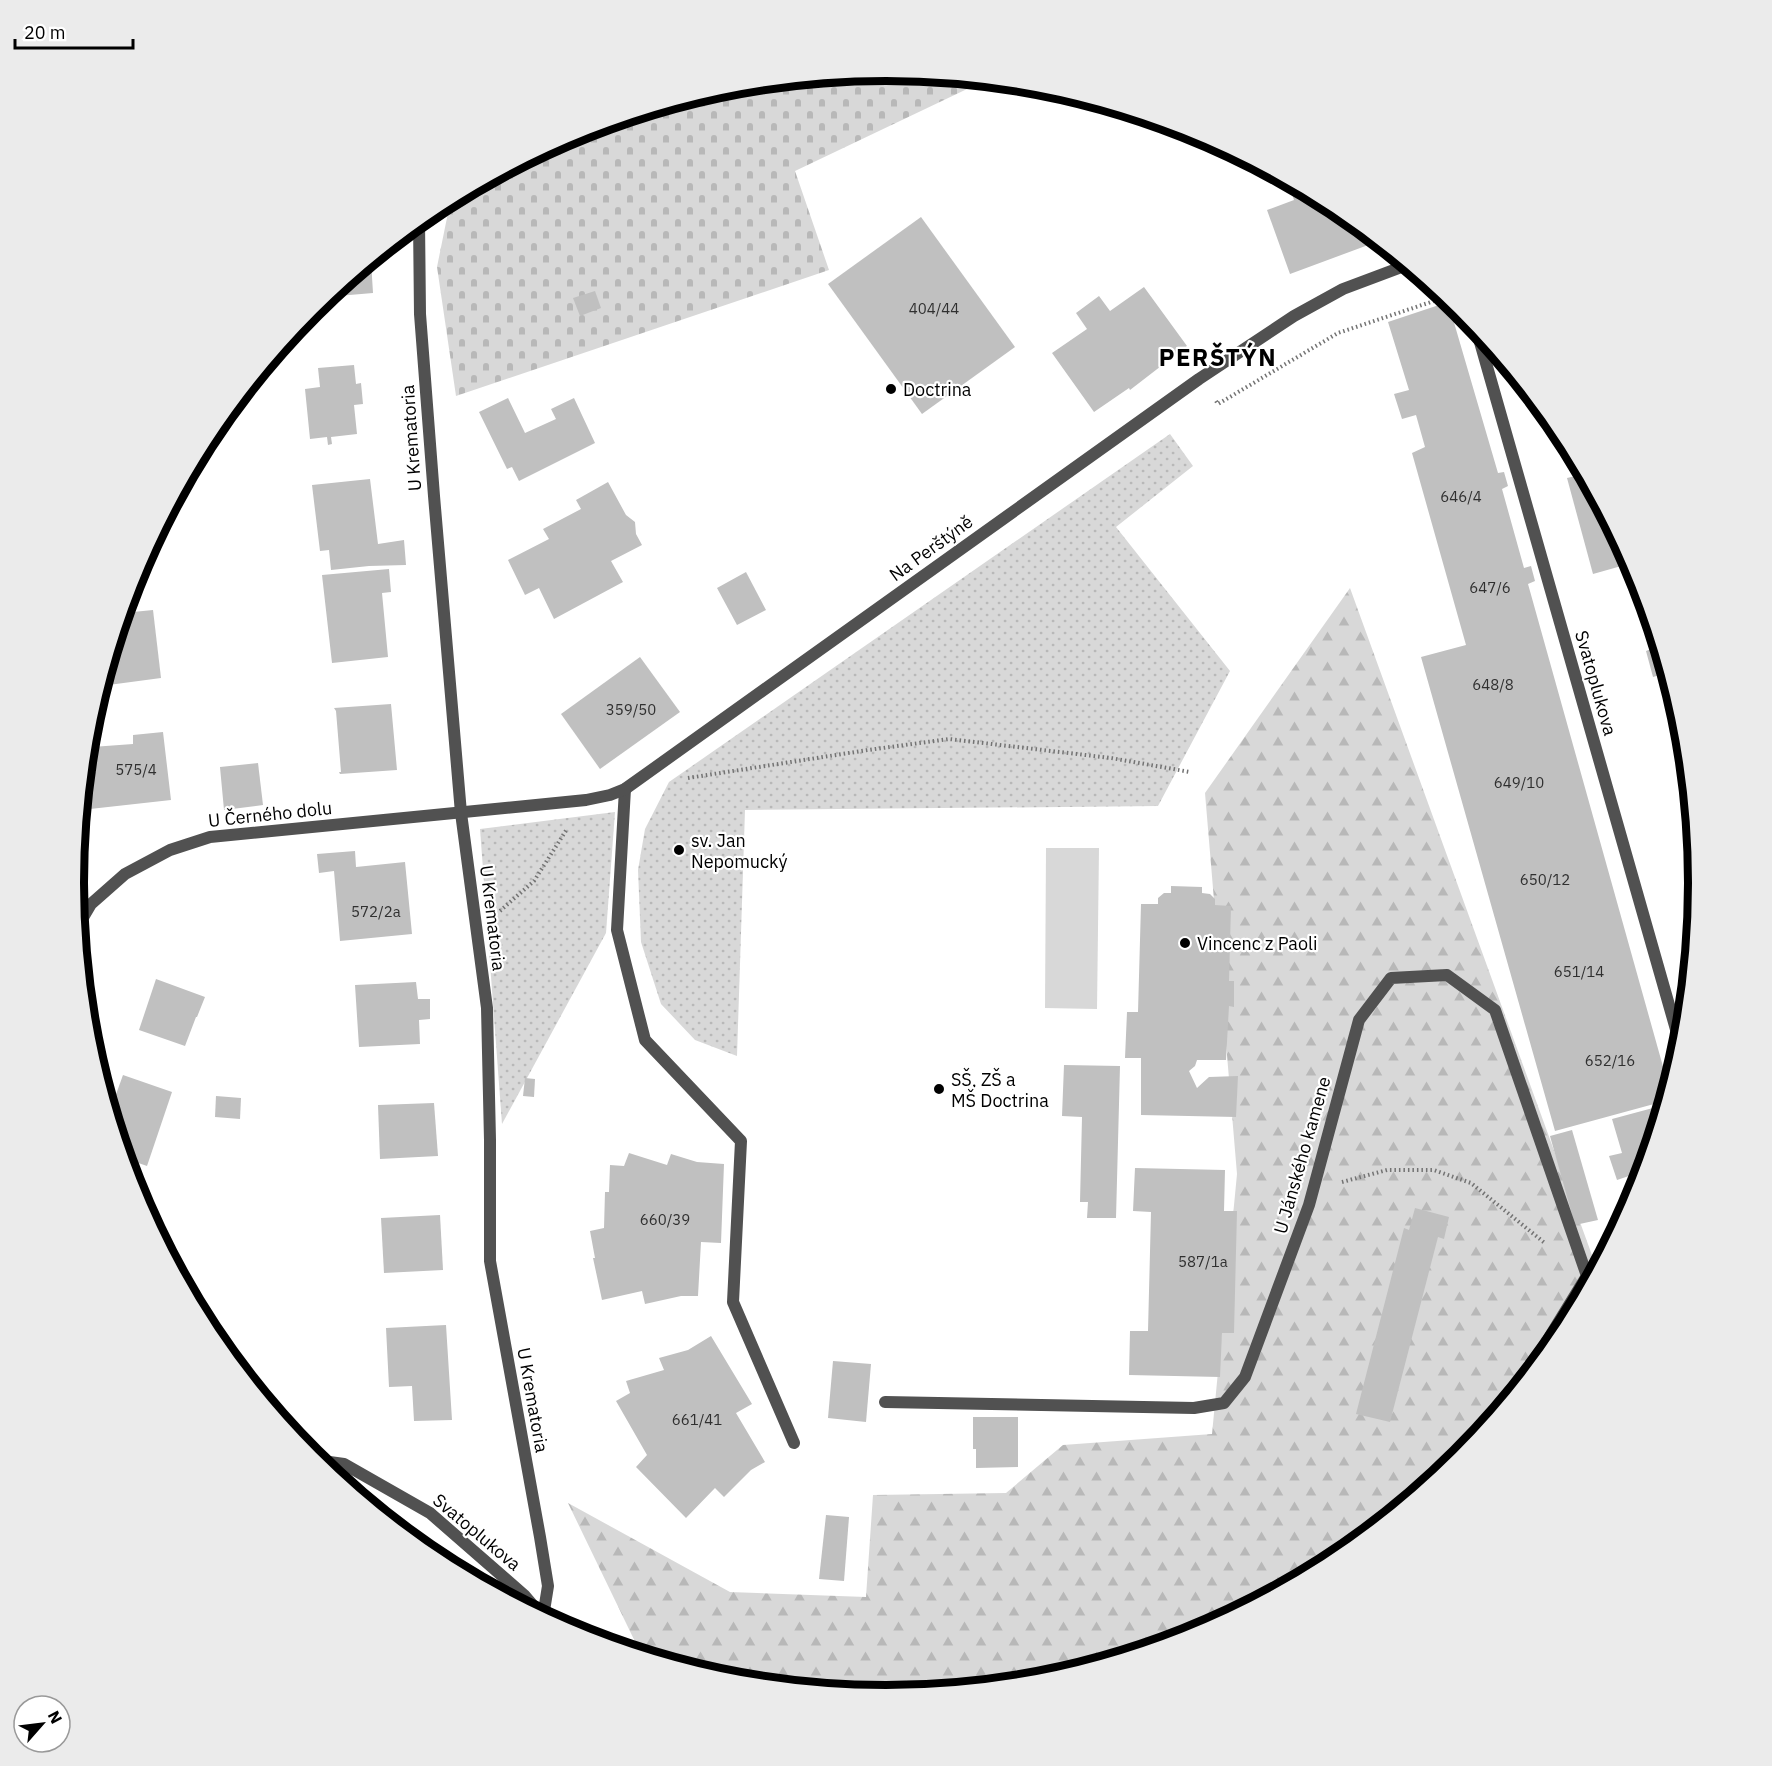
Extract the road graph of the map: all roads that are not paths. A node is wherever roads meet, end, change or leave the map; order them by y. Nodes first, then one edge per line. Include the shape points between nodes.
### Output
1 (419, 231) edge
2 (1400, 268) edge
3 (1481, 346) edge
4 (626, 789) junction
5 (462, 813) junction
6 (85, 914) edge
7 (1675, 1026) edge
8 (1588, 1271) edge
9 (885, 1402) dead end
10 (795, 1443) dead end
11 (332, 1462) edge
12 (530, 1601) edge
13 (544, 1608) edge

1 - 5 street, U Krematoria via 420,314
2 - 4 street, Na Perštýně via 1343,289 1294,316 1198,379
3 - 7 street, Svatoplukova
4 - 5 street, Na Perštýně via 586,800
4 - 10 street via 617,930 645,1040 741,1141 733,1302
5 - 6 street, U Černého dolu via 210,837 170,850 125,874
5 - 13 street, U Krematoria via 487,1008 490,1261 548,1586
8 - 9 street, U Jánského kamene via 1495,1010 1447,975 1391,978 1359,1020 1309,1205 1245,1377 1224,1403 1194,1408
11 - 12 street, Svatoplukova via 344,1464 430,1513

